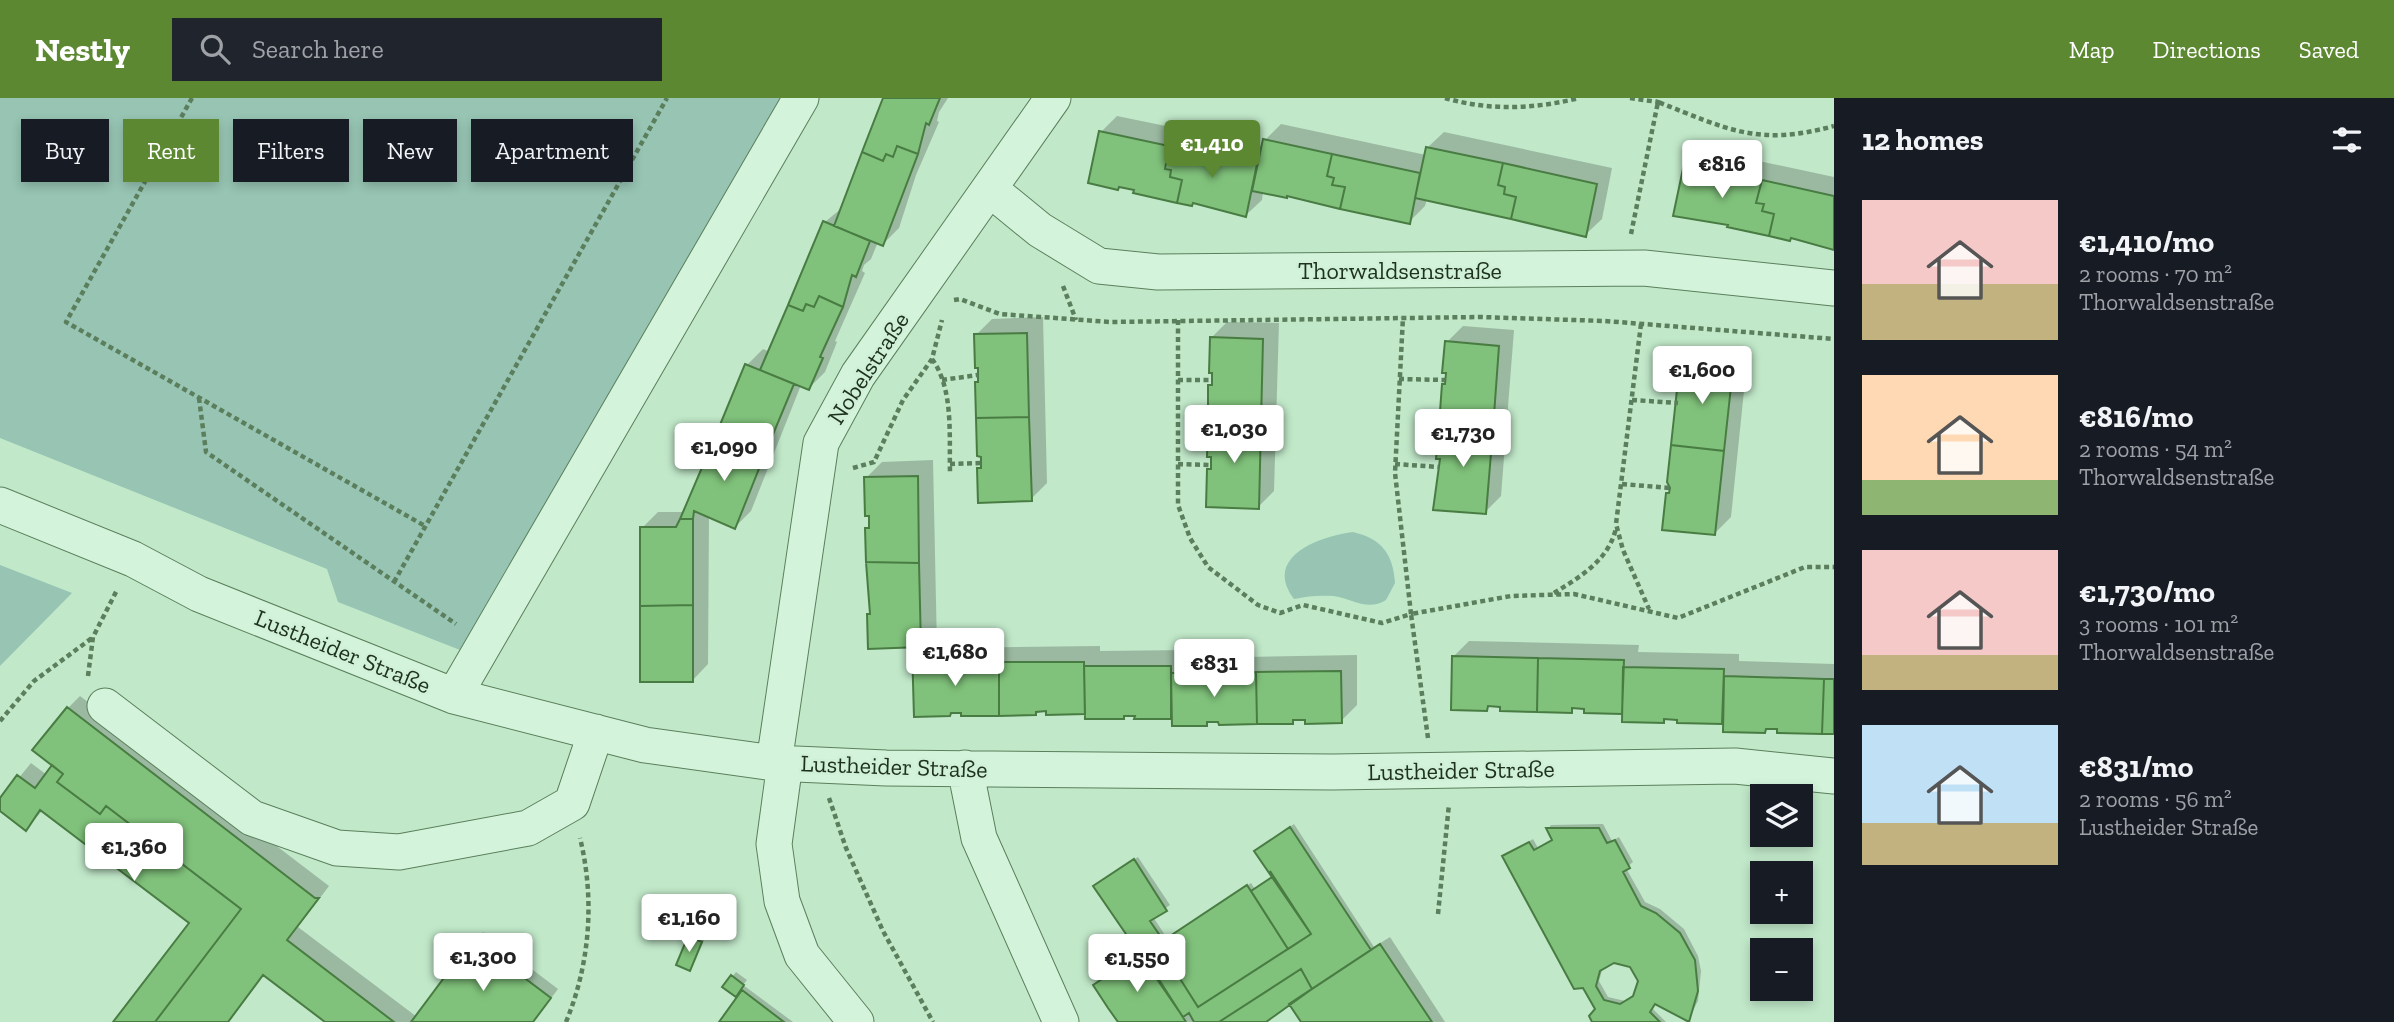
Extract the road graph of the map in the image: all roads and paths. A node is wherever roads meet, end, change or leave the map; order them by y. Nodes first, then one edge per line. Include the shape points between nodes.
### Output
1 (192, 98) edge
2 (667, 98) edge
3 (801, 98) edge
4 (1053, 98) edge
5 (1445, 98) edge
6 (1579, 98) edge
7 (1630, 98) edge
8 (1658, 100) edge
9 (1834, 126) edge
10 (990, 190) junction
11 (1623, 268) junction
12 (1834, 288) edge
13 (946, 302) dead end
14 (943, 314) dead end
15 (1402, 317) junction
16 (1178, 320) junction
17 (1641, 324) junction
18 (1834, 339) edge
19 (932, 359) junction
20 (978, 375) dead end
21 (1399, 379) junction
22 (942, 380) junction
23 (1177, 380) junction
24 (1212, 380) dead end
25 (1445, 380) dead end
26 (199, 397) junction
27 (1632, 400) junction
28 (1678, 403) dead end
29 (981, 463) dead end
30 (950, 464) junction
31 (1178, 464) junction
32 (1395, 464) junction
33 (1211, 465) dead end
34 (1439, 467) dead end
35 (950, 472) dead end
36 (815, 480) junction
37 (1621, 484) junction
38 (1670, 488) dead end
39 (0, 505) edge
40 (1616, 524) junction
41 (425, 526) junction
42 (133, 559) junction
43 (1834, 567) edge
44 (394, 582) junction
45 (1554, 594) junction
46 (1650, 610) junction
47 (1410, 614) junction
48 (93, 637) junction
49 (485, 644) junction
50 (454, 696) junction
51 (105, 706) joint
52 (0, 721) edge
53 (596, 732) junction
54 (792, 763) junction
55 (965, 768) junction
56 (1432, 770) junction
57 (1834, 776) edge
58 (572, 803) junction
59 (1448, 818) dead end
60 (1438, 914) dead end
61 (566, 1022) edge
62 (856, 1022) edge
63 (933, 1022) edge
64 (1061, 1022) edge

1 - 26 path via 66,321
2 - 41 path
3 - 49 street
4 - 10 street, Nobelstraße
5 - 6 path via 1510,107
7 - 8 path
8 - 9 path via 1741,134 1776,136
8 - 11 path
10 - 11 street, Thorwaldsenstraße via 1040,230 1099,266 1158,272
10 - 36 street, Nobelstraße via 858,375 821,443
11 - 12 street, Thorwaldsenstraße
13 - 16 path via 960,299 999,314 1056,319
14 - 19 path
15 - 16 path
15 - 17 path
15 - 21 path
16 - 23 path
17 - 18 path
17 - 27 path
19 - 22 path
19 - 36 path via 897,410 874,462
20 - 22 path
21 - 25 path
21 - 32 path
22 - 30 path
23 - 24 path
23 - 31 path
26 - 41 path
26 - 44 path via 206,452
27 - 28 path
27 - 37 path
29 - 30 path
30 - 35 path
31 - 33 path
31 - 47 path via 1178,505 1190,538 1208,567 1258,605 1280,613 1303,605 1382,622
32 - 34 path
32 - 47 path
36 - 54 street, Nobelstraße
37 - 38 path
37 - 40 path
39 - 42 street, Lustheider Straße
40 - 45 path via 1603,556
40 - 46 path
41 - 44 path
42 - 48 path
42 - 50 street, Lustheider Straße via 199,594
43 - 46 path via 1805,567 1678,618
44 - 49 path
45 - 46 path
45 - 47 path via 1511,596
47 - 56 path
48 - 51 path via 87,680
48 - 52 path via 34,681
49 - 50 street
50 - 53 street, Lustheider Straße
51 - 58 street via 252,818 337,848 399,852 515,831
53 - 54 street, Lustheider Straße via 645,745
53 - 58 street
54 - 55 street, Lustheider Straße
54 - 62 street, Nobelstraße via 774,844 782,901 802,955
54 - 63 path via 846,848 883,931
55 - 56 street, Lustheider Straße
55 - 64 street via 979,838
56 - 57 street, Lustheider Straße via 1735,766
58 - 61 path via 584,853 589,910 579,991
59 - 60 path

